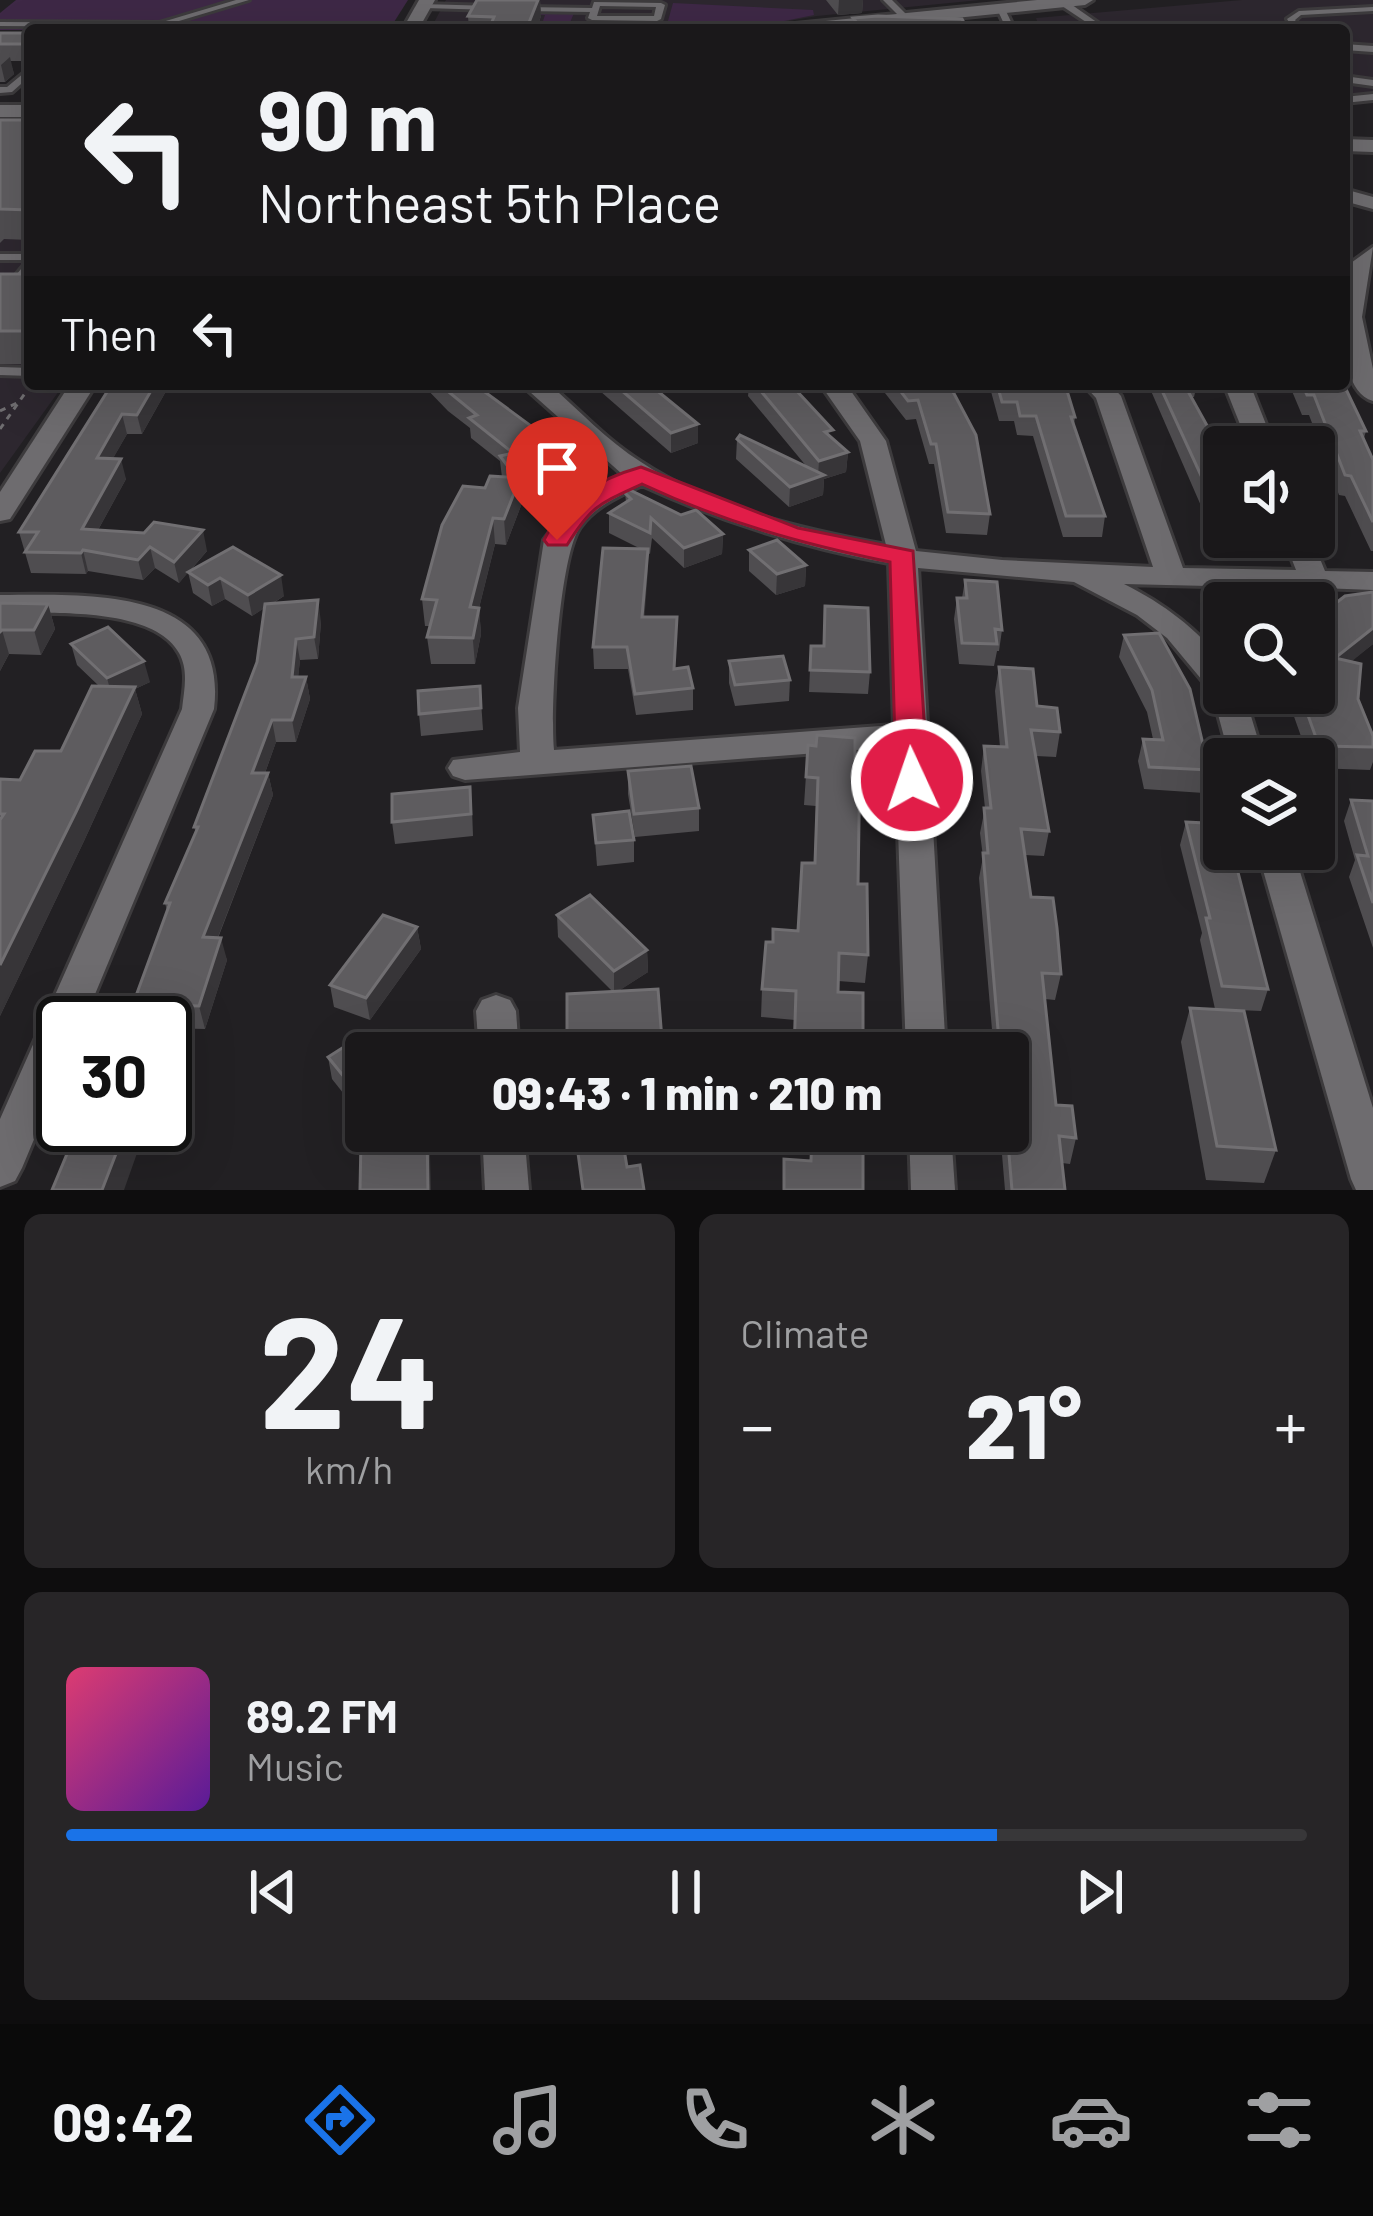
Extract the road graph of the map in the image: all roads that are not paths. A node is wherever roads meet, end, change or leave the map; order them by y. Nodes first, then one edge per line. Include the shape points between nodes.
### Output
1 (245, 0) edge
2 (887, 0) edge
3 (1085, 0) edge
4 (1062, 2) edge
5 (425, 3) edge
6 (1000, 7) junction
7 (1373, 9) edge
8 (595, 10) junction
9 (904, 16) junction
10 (0, 24) edge
11 (845, 24) edge
12 (1008, 24) edge
13 (1095, 24) edge
14 (1294, 24) edge
15 (22, 69) edge
16 (0, 89) edge
17 (1358, 263) edge
18 (24, 270) edge
19 (24, 289) edge
20 (1350, 300) edge
21 (1350, 327) edge
22 (79, 390) edge
23 (541, 390) edge
24 (837, 390) edge
25 (1102, 390) edge
26 (1239, 390) edge
27 (1373, 394) edge
28 (1254, 426) edge
29 (641, 475) junction
30 (0, 513) edge
31 (903, 556) junction
32 (1306, 558) edge
33 (1074, 572) junction
34 (1170, 574) junction
35 (1314, 578) junction
36 (1373, 581) edge
37 (1310, 582) edge
38 (0, 604) edge
39 (1203, 656) edge
40 (910, 735) junction
41 (538, 762) junction
42 (465, 768) dead end
43 (1282, 870) edge
44 (496, 1012) dead end
45 (497, 1032) edge
46 (925, 1032) edge
47 (1364, 1111) edge
48 (504, 1152) edge
49 (931, 1152) edge
50 (0, 1168) edge
51 (1373, 1179) edge
52 (507, 1190) edge
53 (933, 1190) edge

1 - 10 lane via 166,24
2 - 9 lane
3 - 4 street
4 - 6 street
4 - 13 lane
5 - 8 lane
6 - 9 street
6 - 12 lane
7 - 14 lane via 1299,13
8 - 8 lane via 592,18 657,19 661,5
9 - 11 street
15 - 16 lane via 9,90
17 - 20 street
18 - 19 lane via 11,288
21 - 27 street
22 - 30 street
23 - 29 street
24 - 31 street via 873,441
25 - 34 street
26 - 28 street
29 - 31 street via 793,535
29 - 41 street via 585,501 557,540 534,708
31 - 33 street
31 - 40 street
32 - 35 street
33 - 34 street
33 - 39 street via 1162,617
34 - 35 street
35 - 36 street
35 - 37 street
38 - 50 street via 113,607 155,620 187,638 202,668 198,710
40 - 41 street
40 - 46 street
41 - 42 street
43 - 47 street
44 - 45 street
47 - 51 street
48 - 52 street
49 - 53 street

